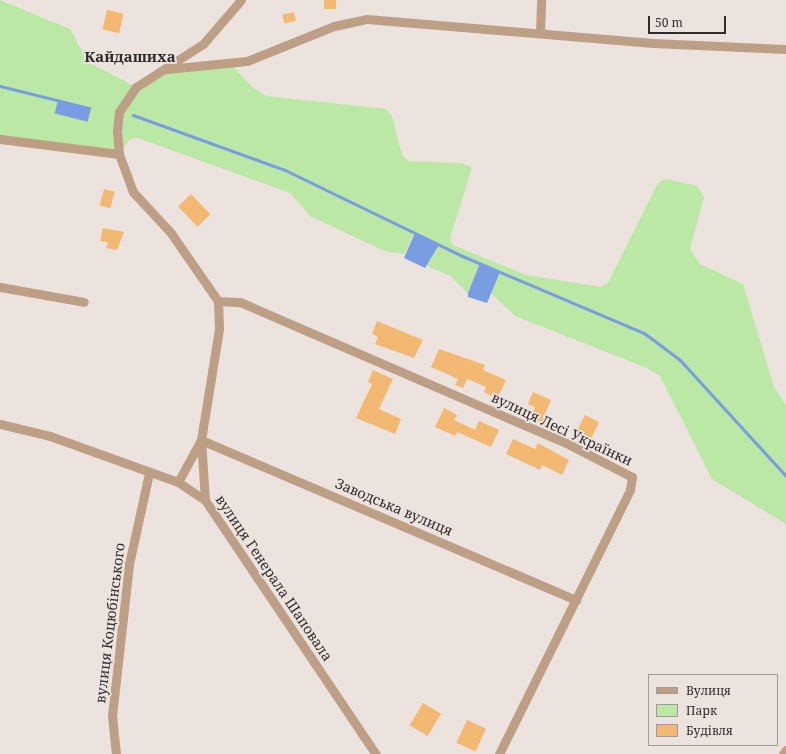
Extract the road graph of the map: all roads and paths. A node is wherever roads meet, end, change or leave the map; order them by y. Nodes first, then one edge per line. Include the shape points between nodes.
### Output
1 (241, 0) edge
2 (540, 0) edge
3 (540, 33) junction
4 (786, 49) edge
5 (167, 69) junction
6 (0, 139) edge
7 (118, 154) junction
8 (0, 287) edge
9 (218, 301) junction
10 (84, 302) dead end
11 (0, 424) edge
12 (201, 440) junction
13 (149, 473) junction
14 (178, 482) junction
15 (205, 500) junction
16 (576, 600) junction
17 (786, 750) edge
18 (116, 754) edge
19 (376, 754) edge
20 (499, 754) edge
21 (783, 754) edge

1 - 5 street via 203,44
2 - 3 street
3 - 4 street
3 - 5 street via 355,20 247,61
5 - 7 street via 152,75 126,98 119,112
6 - 7 street
7 - 9 street via 133,192 171,233
8 - 10 street
9 - 12 street via 219,329
9 - 16 street, вулиця Лесі Українки via 240,302 626,471 632,477 630,490
11 - 13 street, вулиця Генерала Шаповала via 50,436
12 - 14 street
12 - 15 street
12 - 16 street, Заводська вулиця
13 - 14 street, вулиця Генерала Шаповала
13 - 18 street, вулиця Коцюбінського via 129,564 112,716
14 - 15 street, вулиця Генерала Шаповала
15 - 19 street, вулиця Генерала Шаповала
16 - 20 street, вулиця Лесі Українки
17 - 21 street

